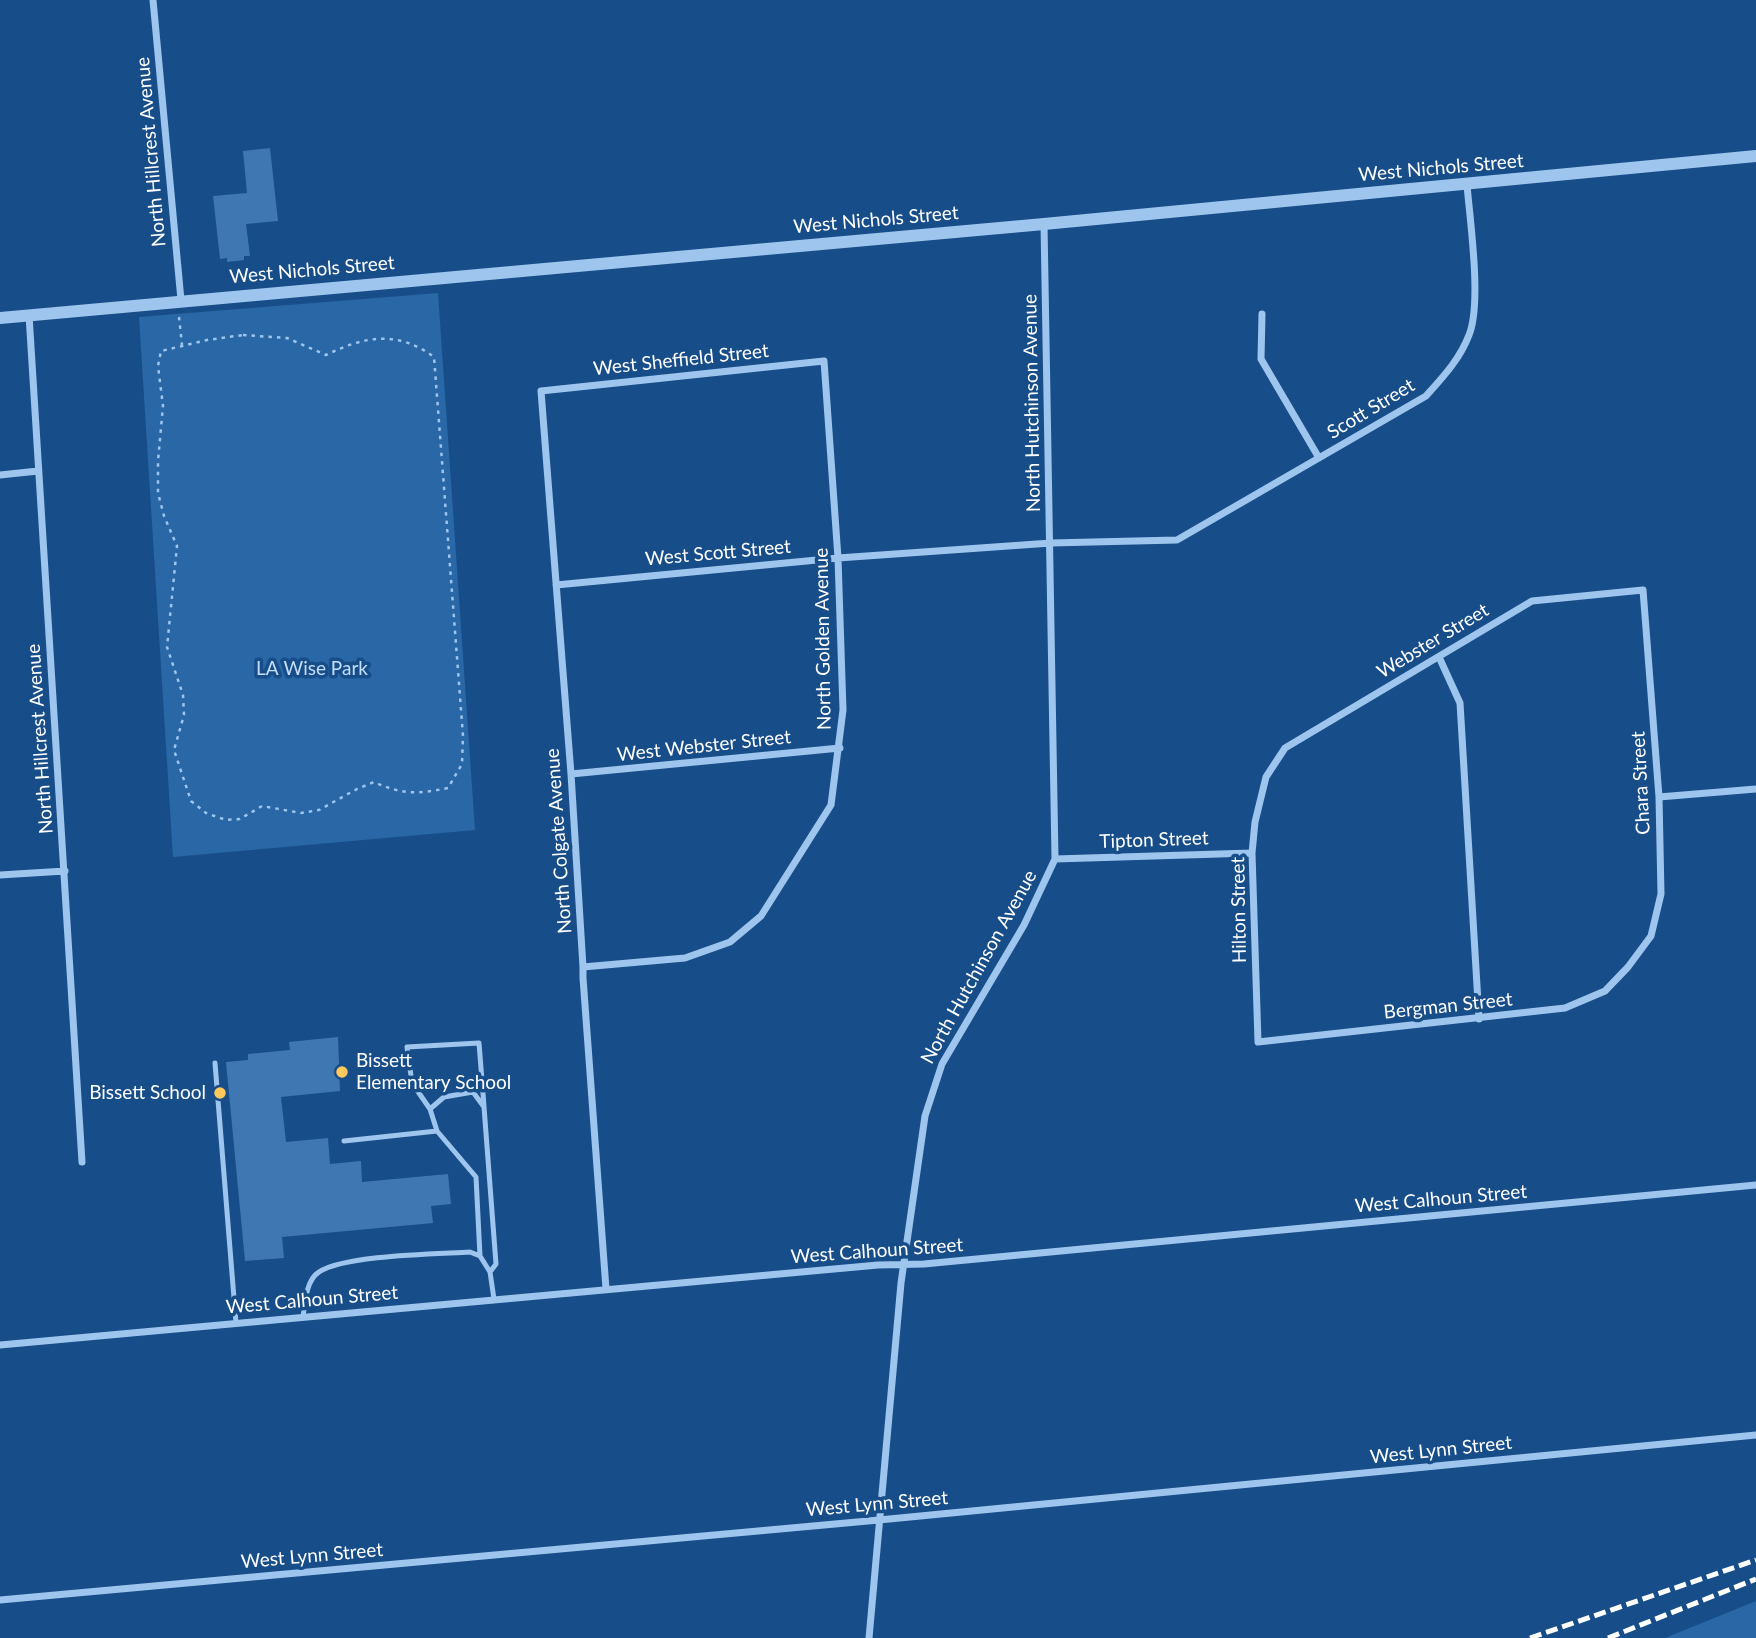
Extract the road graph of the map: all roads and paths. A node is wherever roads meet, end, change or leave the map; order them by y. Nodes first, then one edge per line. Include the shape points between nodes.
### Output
1 (153, 0) edge
2 (1756, 156) edge
3 (1468, 184) junction
4 (1044, 224) junction
5 (181, 300) junction
6 (1262, 314) dead end
7 (29, 315) junction
8 (179, 316) dead end
9 (0, 318) edge
10 (182, 345) junction
11 (824, 360) joint
12 (541, 391) joint
13 (1319, 458) junction
14 (38, 471) junction
15 (0, 475) edge
16 (1051, 543) junction
17 (838, 558) junction
18 (555, 585) junction
19 (1643, 590) joint
20 (1438, 657) junction
21 (840, 748) junction
22 (571, 775) junction
23 (1266, 778) joint
24 (1756, 789) edge
25 (1659, 797) junction
26 (1252, 853) junction
27 (1055, 859) junction
28 (65, 871) junction
29 (0, 876) edge
30 (583, 967) junction
31 (1629, 967) joint
32 (1479, 1019) junction
33 (1258, 1042) joint
34 (215, 1063) dead end
35 (484, 1107) junction
36 (430, 1109) junction
37 (437, 1131) junction
38 (344, 1141) dead end
39 (82, 1161) dead end
40 (1756, 1185) edge
41 (480, 1256) junction
42 (904, 1264) junction
43 (490, 1272) junction
44 (606, 1289) junction
45 (494, 1299) junction
46 (303, 1317) junction
47 (236, 1323) junction
48 (0, 1345) edge
49 (1756, 1435) edge
50 (879, 1520) junction
51 (0, 1600) edge
52 (869, 1638) edge

1 - 5 street, North Hillcrest Avenue
2 - 3 street, West Nichols Street
3 - 4 street, West Nichols Street
3 - 13 street, Scott Street via 1475,293 1470,333 1453,366 1426,396
4 - 5 street, West Nichols Street
4 - 16 street, North Hutchinson Avenue
5 - 7 street, West Nichols Street
6 - 13 street, Scott Street via 1261,359
7 - 9 street, West Nichols Street
7 - 14 street, North Hillcrest Avenue
8 - 10 path
10 - 10 path via 161,351 158,366 163,406 158,493 177,545 167,647 183,695 184,715 174,750 191,801 226,820 240,819 262,806 301,813 319,810 374,782 409,793 448,788 462,764 463,736 434,357 419,346 380,338 326,355 287,338 243,335
11 - 12 street, West Sheffield Street
11 - 17 street, North Golden Avenue
12 - 18 street, North Colgate Avenue
13 - 16 street, Scott Street via 1177,540
14 - 15 street
14 - 28 street, North Hillcrest Avenue
16 - 17 street, West Scott Street
16 - 27 street, North Hutchinson Avenue
17 - 18 street, West Scott Street
17 - 21 street, North Golden Avenue via 844,710
18 - 22 street, North Colgate Avenue
19 - 20 street, Webster Street via 1532,601
19 - 25 street, Chara Street
20 - 23 street, Webster Street via 1285,748
20 - 32 street via 1460,703
21 - 22 street, West Webster Street
21 - 30 street, North Golden Avenue via 831,806 761,916 730,942 685,958
22 - 30 street, North Colgate Avenue
23 - 26 street, Hilton Street
24 - 25 street
25 - 31 street, Chara Street via 1661,894 1651,936
26 - 27 street, Tipton Street
26 - 33 street, Hilton Street
27 - 42 street, North Hutchinson Avenue via 1032,909 935,1081 925,1116
28 - 29 street
28 - 39 street, North Hillcrest Avenue
30 - 44 street, North Colgate Avenue
31 - 32 street, Bergman Street via 1605,991 1565,1008
32 - 33 street, Bergman Street
34 - 47 lane
35 - 36 lane via 472,1092 444,1097
35 - 36 lane via 479,1043 407,1047 412,1083
35 - 43 lane via 496,1264
36 - 37 lane
37 - 38 lane
37 - 41 lane via 475,1177
40 - 42 street, West Calhoun Street
41 - 43 lane
41 - 46 lane via 470,1252 341,1262 317,1273 306,1294
42 - 44 street, West Calhoun Street
42 - 50 street, North Hutchinson Avenue
43 - 45 lane
44 - 45 street, West Calhoun Street
45 - 46 street, West Calhoun Street
46 - 47 street, West Calhoun Street
47 - 48 street, West Calhoun Street
49 - 50 street, West Lynn Street
50 - 51 street, West Lynn Street
50 - 52 street, North Hutchinson Avenue

